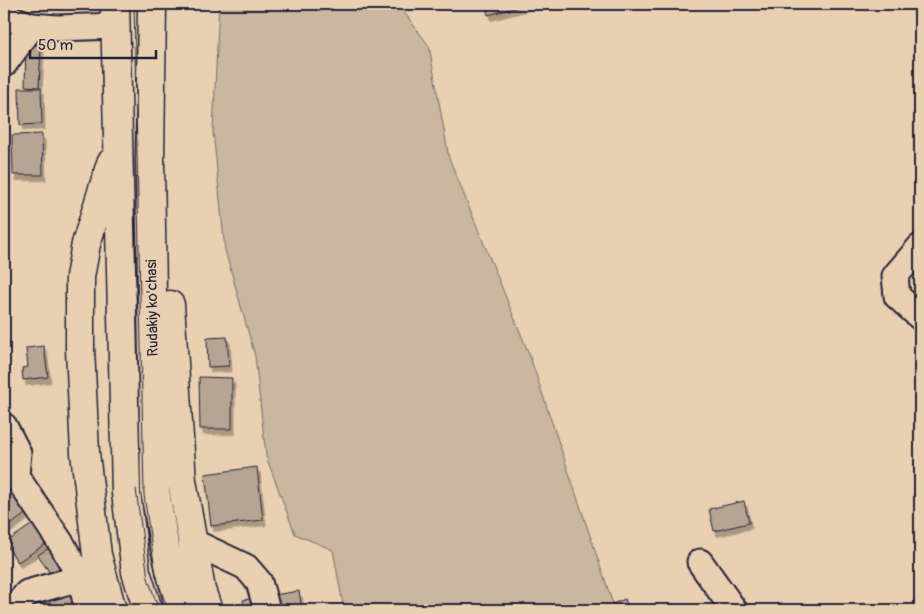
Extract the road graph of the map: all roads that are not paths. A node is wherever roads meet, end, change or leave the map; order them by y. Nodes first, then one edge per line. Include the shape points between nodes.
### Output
1 (152, 4) edge
2 (115, 15) edge
3 (4, 16) edge
4 (32, 26) junction
5 (4, 64) edge
6 (118, 140) junction
7 (150, 161) junction
8 (920, 247) edge
9 (920, 317) edge
10 (4, 426) edge
11 (10, 476) edge
12 (193, 542) junction
13 (700, 562) dead end
14 (80, 578) junction
15 (16, 610) edge
16 (88, 610) edge
17 (112, 610) edge
18 (148, 610) edge
19 (180, 610) edge
20 (208, 610) edge
21 (266, 610) edge
22 (734, 610) edge

1 - 7 main road, Rudakiy ko'chasi
2 - 4 street via 57,28
2 - 6 main road, Rudakiy ko'chasi
3 - 4 street
4 - 5 street
6 - 17 main road via 86,244 80,277 86,453 97,555
6 - 18 main road, Rudakiy ko'chasi via 126,493 136,572
7 - 12 main road via 169,300 182,481
7 - 19 main road, Rudakiy ko'chasi via 155,491
8 - 9 street via 895,276 897,296
10 - 11 street via 18,453
11 - 14 street via 64,546
12 - 20 main road via 201,590
12 - 21 street via 246,567 259,582
13 - 22 street
14 - 15 street via 27,593
14 - 16 street

